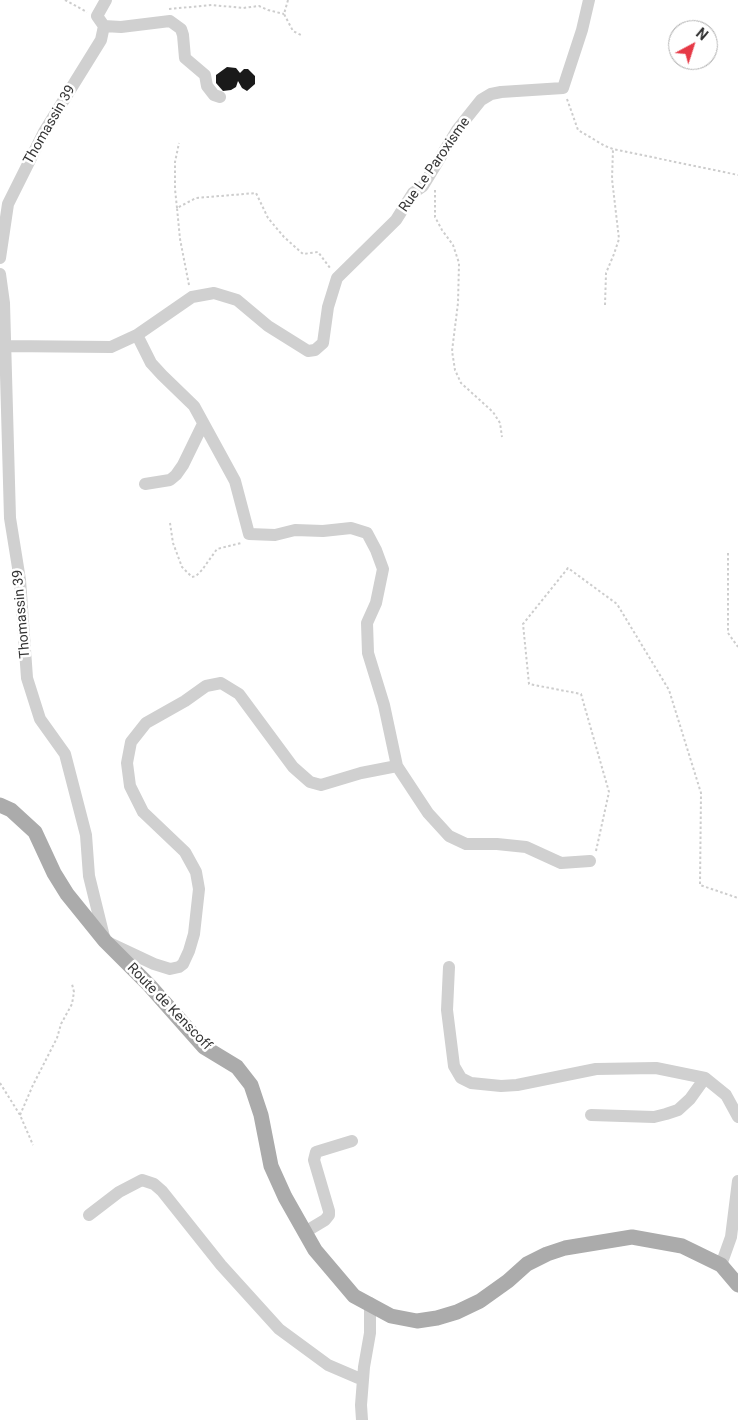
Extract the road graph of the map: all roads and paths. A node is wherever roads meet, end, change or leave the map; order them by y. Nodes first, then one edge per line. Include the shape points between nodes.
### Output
1 (65, 0) edge
2 (106, 0) edge
3 (288, 0) edge
4 (590, 0) edge
5 (253, 8) dead end
6 (284, 14) junction
7 (100, 21) junction
8 (303, 36) dead end
9 (563, 88) junction
10 (220, 97) dead end
11 (179, 143) dead end
12 (614, 149) junction
13 (433, 167) junction
14 (738, 174) edge
15 (177, 208) junction
16 (0, 258) edge
17 (0, 274) edge
18 (336, 278) junction
19 (192, 297) junction
20 (605, 305) dead end
21 (137, 334) junction
22 (5, 346) junction
23 (204, 424) junction
24 (502, 437) dead end
25 (145, 484) dead end
26 (170, 523) dead end
27 (249, 534) junction
28 (728, 554) dead end
29 (738, 646) edge
30 (397, 766) junction
31 (0, 805) edge
32 (590, 861) joint
33 (738, 898) edge
34 (105, 941) junction
35 (449, 966) dead end
36 (72, 984) dead end
37 (705, 1078) junction
38 (0, 1083) edge
39 (20, 1115) junction
40 (591, 1115) dead end
41 (738, 1117) edge
42 (352, 1141) dead end
43 (34, 1145) dead end
44 (738, 1180) edge
45 (89, 1215) dead end
46 (305, 1232) junction
47 (722, 1265) junction
48 (738, 1285) edge
49 (370, 1304) junction
50 (363, 1380) junction
51 (362, 1420) edge

1 - 7 path
2 - 7 street, Thomassin 39
3 - 6 path
4 - 9 street
5 - 6 path via 259,6
6 - 8 path via 293,31
7 - 10 street via 121,27 170,21 181,29 185,58 206,74 207,86
7 - 16 street, Thomassin 39 via 101,40 44,132 8,204
9 - 12 path via 578,130
9 - 13 street, Rue Le Paroxisme via 491,94 481,100
11 - 15 path via 175,169
12 - 14 path
12 - 20 path via 612,178 619,239 606,273
13 - 18 street, Rue Le Paroxisme via 396,220
13 - 24 path via 435,218 453,245 459,263 452,351 455,370 461,383 500,423
15 - 18 path via 196,198 256,193 268,218 284,237 303,254 318,252
15 - 19 path
17 - 22 street, Thomassin 39
18 - 19 street via 323,343 308,351 268,326 237,300 214,293
19 - 21 street
21 - 22 street via 111,347
21 - 23 street via 151,362 194,406
22 - 34 street, Thomassin 39 via 10,518 20,580 27,678 40,719 65,754 86,835 89,876
23 - 25 street via 176,475 170,480
23 - 27 street via 235,481
26 - 27 path via 182,567 192,577 202,570 217,549 243,542
27 - 30 street via 275,535 295,530 351,528 367,533 383,569 376,603 367,623 368,652
28 - 29 path via 728,633
30 - 32 street via 428,813 450,836 466,844 526,847 561,863
30 - 34 street via 321,785 310,782 293,767 239,694 221,683 206,686 146,723 131,742 127,763 130,786 143,812 185,852 196,872 199,888 189,950 183,964 170,969
31 - 34 main road, Route de Kenscoff via 11,810 35,832 54,873
32 - 33 path via 596,851 609,792 581,694 529,684 524,624 568,568 617,604 669,690 701,793 700,885
34 - 46 main road, Route de Kenscoff via 204,1047 236,1067 251,1085 261,1115 271,1166
35 - 37 street via 447,1010 454,1066 461,1078 471,1083 517,1085 596,1069 656,1068
36 - 39 path via 72,1004
37 - 40 street via 690,1099 678,1110 666,1114 654,1117
37 - 41 street via 726,1095
38 - 39 path
39 - 43 path
42 - 46 street via 316,1152 314,1160 329,1215
44 - 47 street via 731,1236
45 - 50 street via 119,1192 142,1180 154,1184 279,1329 328,1365
46 - 49 main road, Route de Kenscoff via 315,1250 343,1284 354,1296
47 - 48 main road, Route de Kenscoff
47 - 49 main road, Route de Kenscoff via 682,1246 632,1237 547,1254 527,1264 480,1301 437,1318 418,1321 392,1316
49 - 50 street via 370,1333
50 - 51 street

